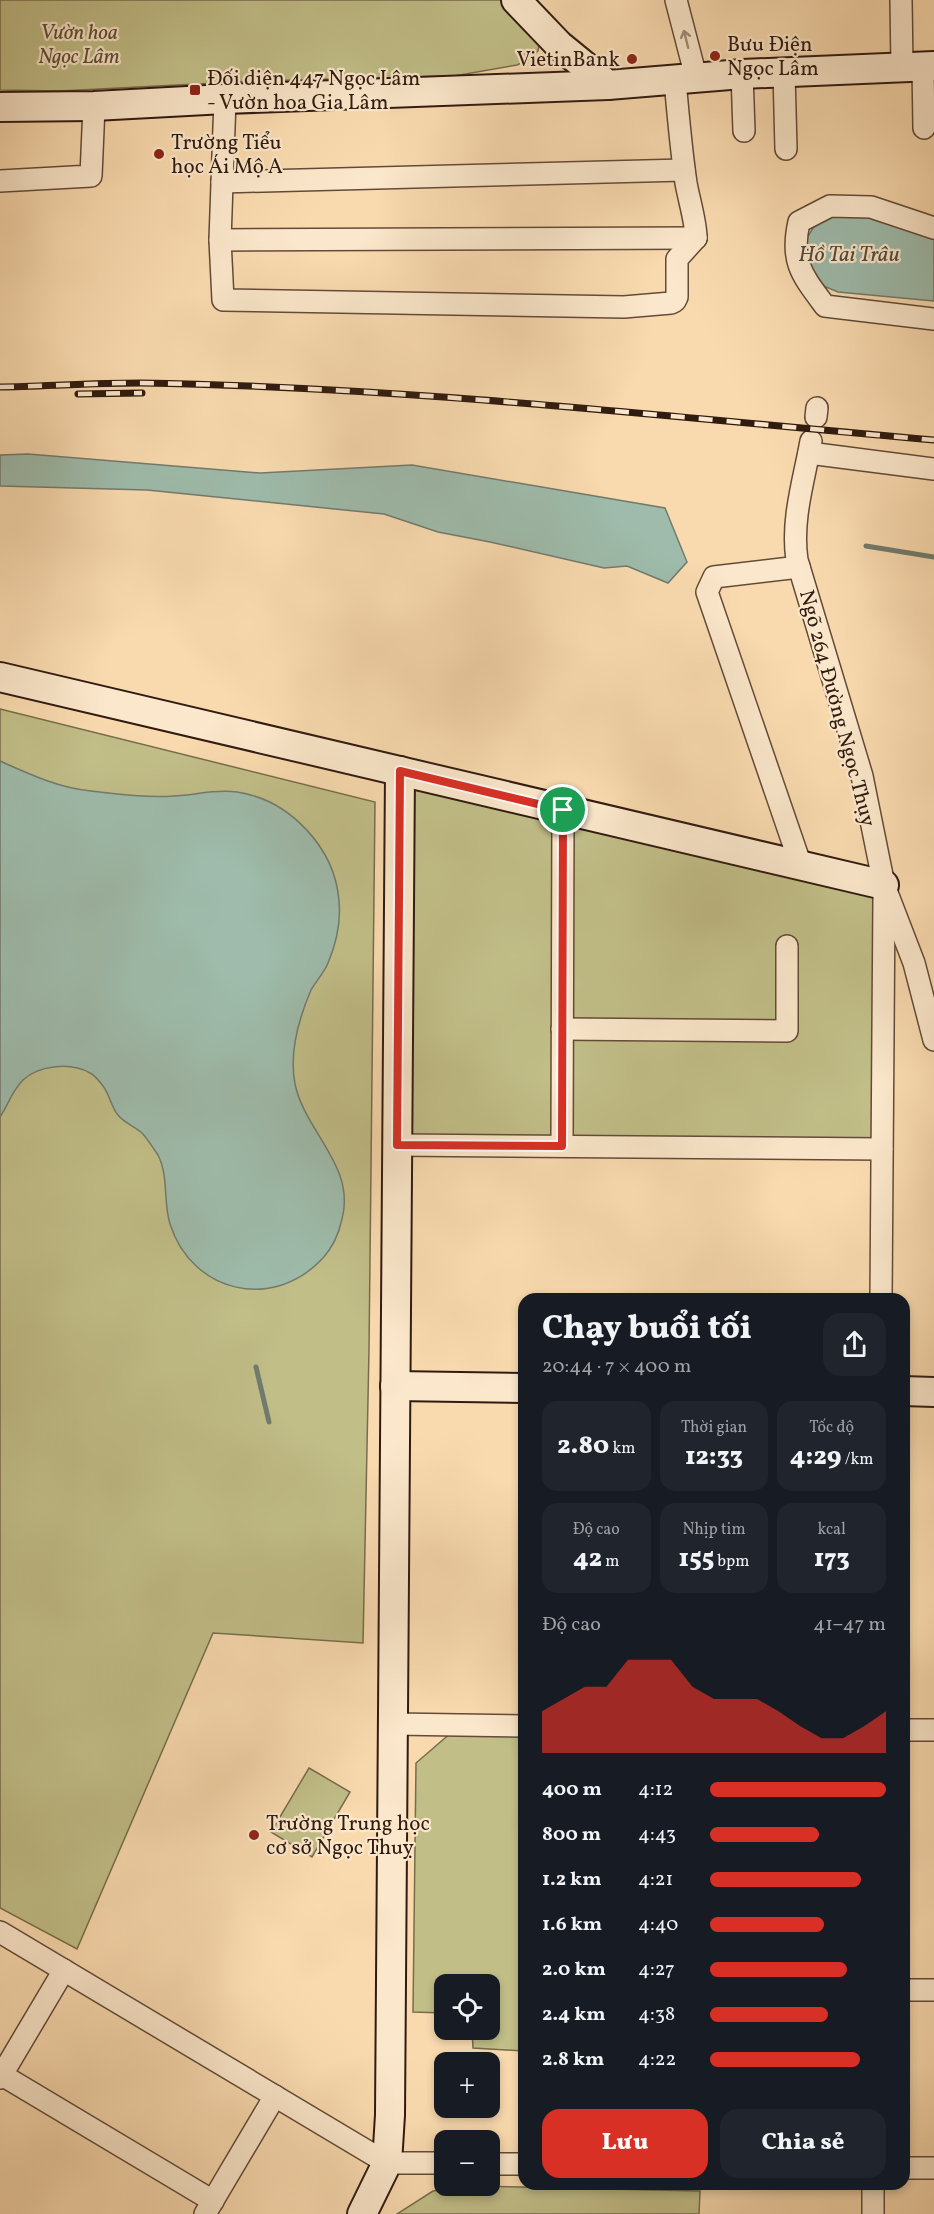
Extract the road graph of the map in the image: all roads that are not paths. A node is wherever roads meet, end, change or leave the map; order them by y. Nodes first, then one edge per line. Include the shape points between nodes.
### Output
1 (516, 0) edge
2 (676, 0) edge
3 (902, 0) edge
4 (560, 45) junction
5 (920, 66) edge
6 (784, 73) junction
7 (742, 74) junction
8 (685, 78) junction
9 (608, 85) junction
10 (554, 87) junction
11 (225, 99) junction
12 (94, 106) junction
13 (0, 107) edge
14 (924, 128) dead end
15 (744, 132) dead end
16 (786, 149) dead end
17 (684, 170) junction
18 (0, 181) edge
19 (222, 182) junction
20 (934, 228) edge
21 (696, 238) junction
22 (220, 240) junction
23 (934, 319) edge
24 (934, 469) edge
25 (799, 567) junction
26 (0, 677) edge
27 (400, 771) junction
28 (563, 810) junction
29 (801, 866) junction
30 (884, 885) junction
31 (787, 946) dead end
32 (562, 1029) junction
33 (934, 1040) edge
34 (397, 1145) junction
35 (562, 1146) junction
36 (882, 1149) junction
37 (880, 1293) edge
38 (395, 1386) junction
39 (518, 1388) edge
40 (910, 1391) edge
41 (934, 1392) edge
42 (393, 1725) junction
43 (518, 1726) edge
44 (910, 1730) edge
45 (934, 1730) edge
46 (0, 1932) edge
47 (64, 1970) junction
48 (910, 1990) edge
49 (934, 1990) edge
50 (1, 2077) edge
51 (275, 2096) junction
52 (387, 2163) junction
53 (434, 2163) edge
54 (500, 2164) edge
55 (518, 2164) edge
56 (910, 2168) edge
57 (934, 2168) edge
58 (873, 2190) edge
59 (209, 2207) edge
60 (362, 2214) edge
61 (873, 2214) edge

1 - 4 street
8 -> 2 street
3 - 5 street
4 - 9 street
4 - 10 street via 568,66 567,73
5 - 6 street
5 - 14 street
6 - 7 street
6 - 16 street
7 - 8 street
7 - 15 street
8 - 9 street
8 - 17 street
9 - 10 street
10 - 11 street
11 - 12 street
11 - 19 street
12 - 13 street
12 - 18 street via 91,176
17 - 19 street
17 - 21 street
19 - 22 street
20 - 23 street via 871,207 830,206 799,222 794,241 800,274 825,306
21 - 22 street
21 - 22 street via 677,259 675,301 624,307 223,300
24 - 25 street, Ngõ 264 Đường Ngọc Thụy via 810,447 794,542
25 - 29 street via 714,577 707,592
25 - 30 street, Ngõ 264 Đường Ngọc Thụy via 862,776
26 - 27 street
27 - 28 street
27 - 34 street
28 - 29 street
28 - 32 street
29 - 30 street
30 - 33 street, Ngõ 264 Đường Ngọc Thụy via 914,963
30 - 36 street
31 - 32 street via 787,1031
32 - 35 street
34 - 35 street
34 - 38 street
35 - 36 street
36 - 37 street
38 - 39 street
38 - 42 street
40 - 41 street
42 - 43 street
42 - 52 street
44 - 45 street
46 - 47 street
47 - 50 street
47 - 51 street
48 - 49 street
50 - 59 street
51 - 52 street
51 - 59 street
52 - 53 street
52 - 60 street
54 - 55 street
56 - 57 street
58 - 61 street

